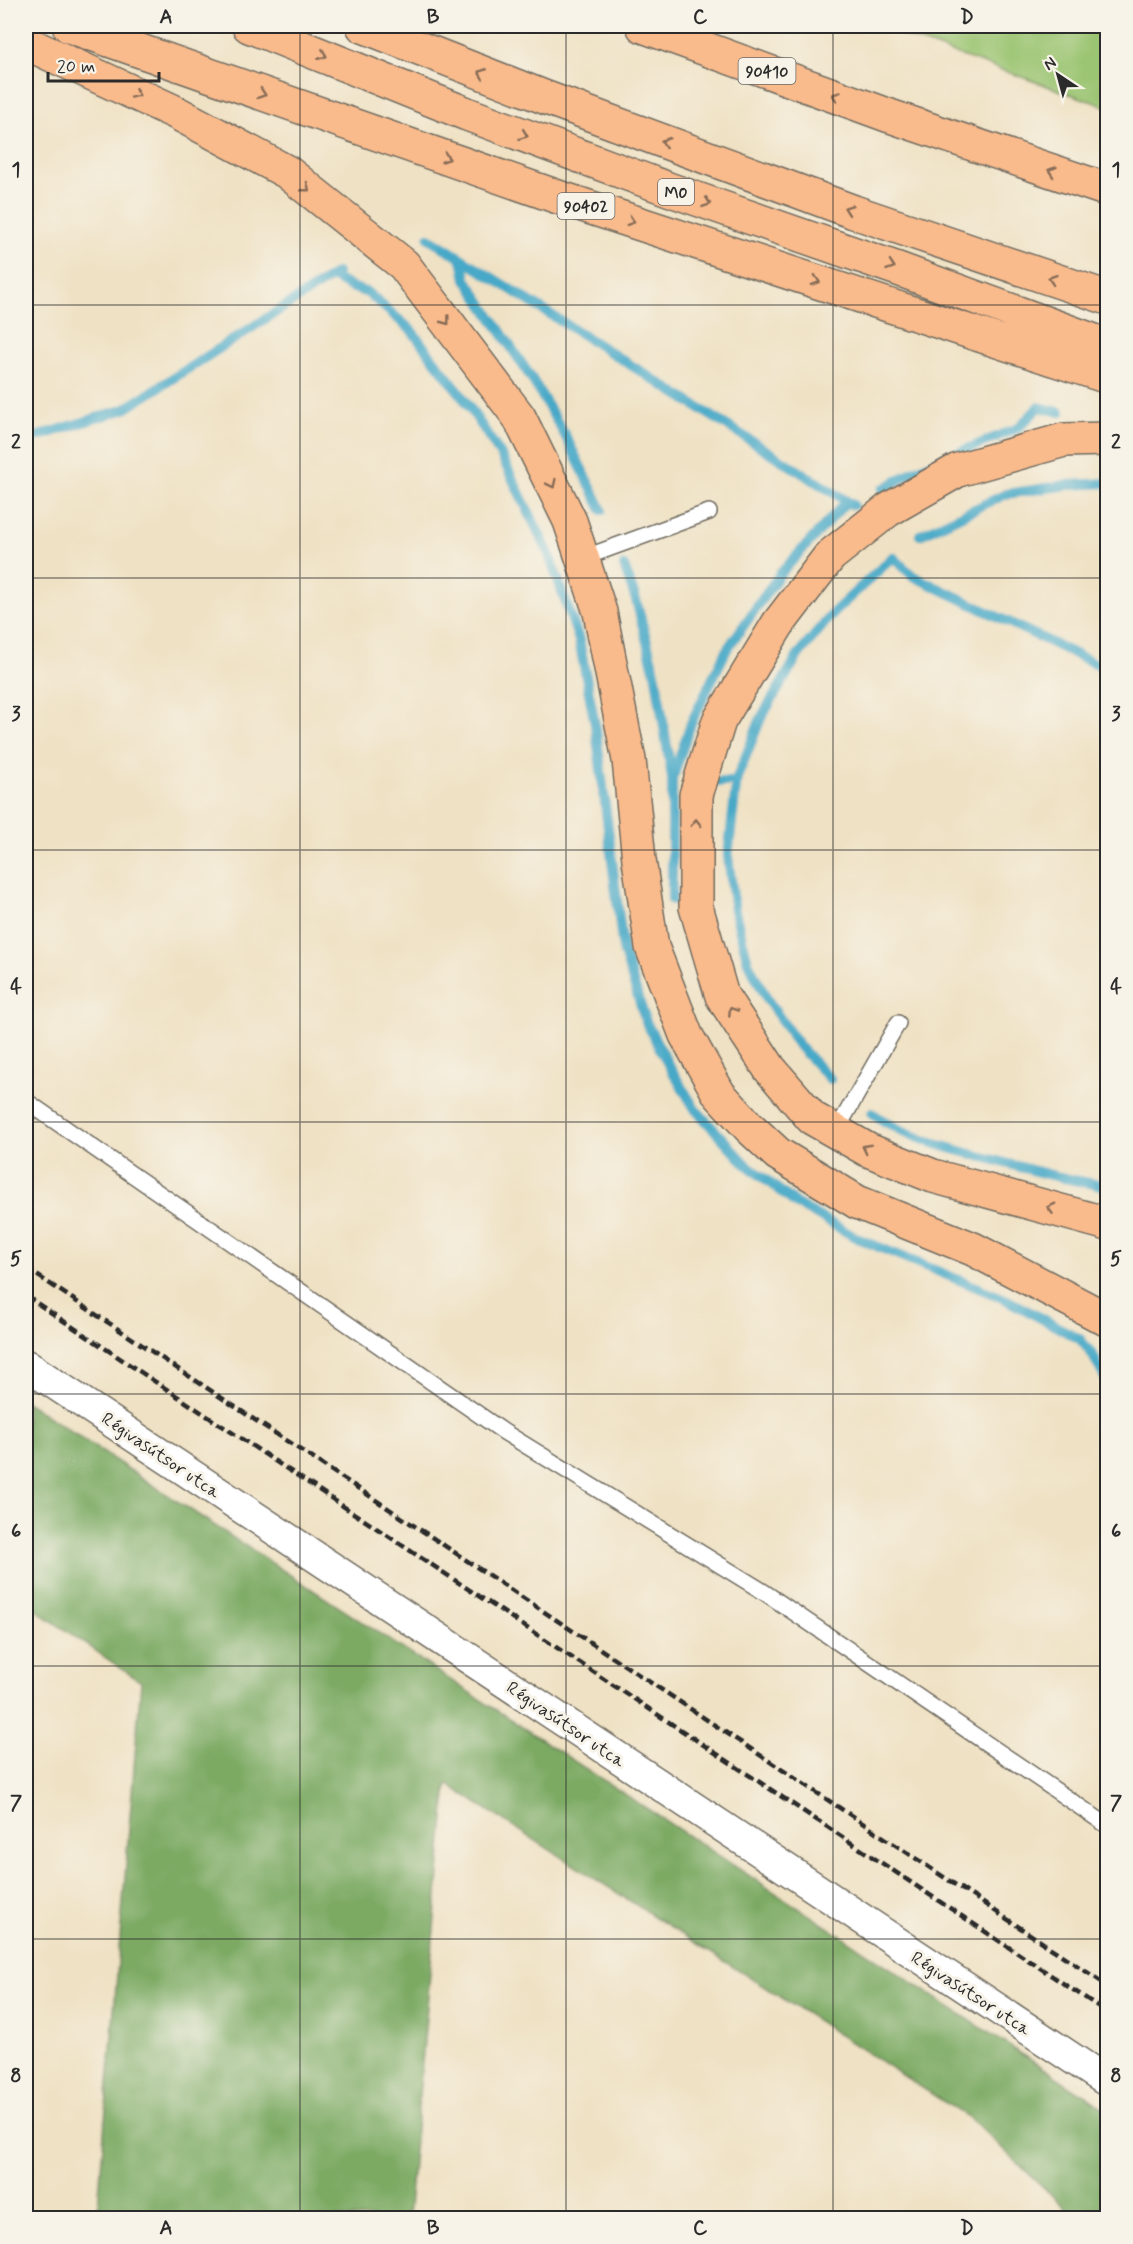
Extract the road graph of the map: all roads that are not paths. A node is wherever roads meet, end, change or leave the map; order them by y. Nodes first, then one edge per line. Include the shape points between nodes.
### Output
1 (69, 26) edge
2 (249, 26) edge
3 (363, 26) edge
4 (643, 26) edge
5 (26, 43) edge
6 (1107, 190) edge
7 (1107, 298) edge
8 (1107, 346) edge
9 (1107, 376) edge
10 (1107, 439) edge
11 (709, 512) dead end
12 (583, 558) junction
13 (898, 1023) dead end
14 (26, 1101) edge
15 (836, 1131) junction
16 (1107, 1224) edge
17 (1107, 1320) edge
18 (26, 1365) edge
19 (1107, 1826) edge
20 (1107, 2082) edge

1 -> 9 highway, 90402 via 558,197
2 -> 8 highway, M0 via 467,114
7 -> 3 highway, M0 via 854,212
6 -> 4 highway, 90410
5 -> 12 highway via 174,112 287,172 404,265 519,417 570,521
15 -> 10 highway via 813,1118 770,1070 722,996 696,907 696,795 719,722 778,624 830,556 888,510 958,471 1065,440
11 - 12 lane
12 - 17 highway via 600,612 629,760 652,947 686,1035 719,1094 778,1154 857,1202 973,1249
13 - 15 lane
14 - 19 lane via 504,1432 764,1592
16 -> 15 highway via 933,1176 868,1150
18 - 20 street, Régivasútsor utca

